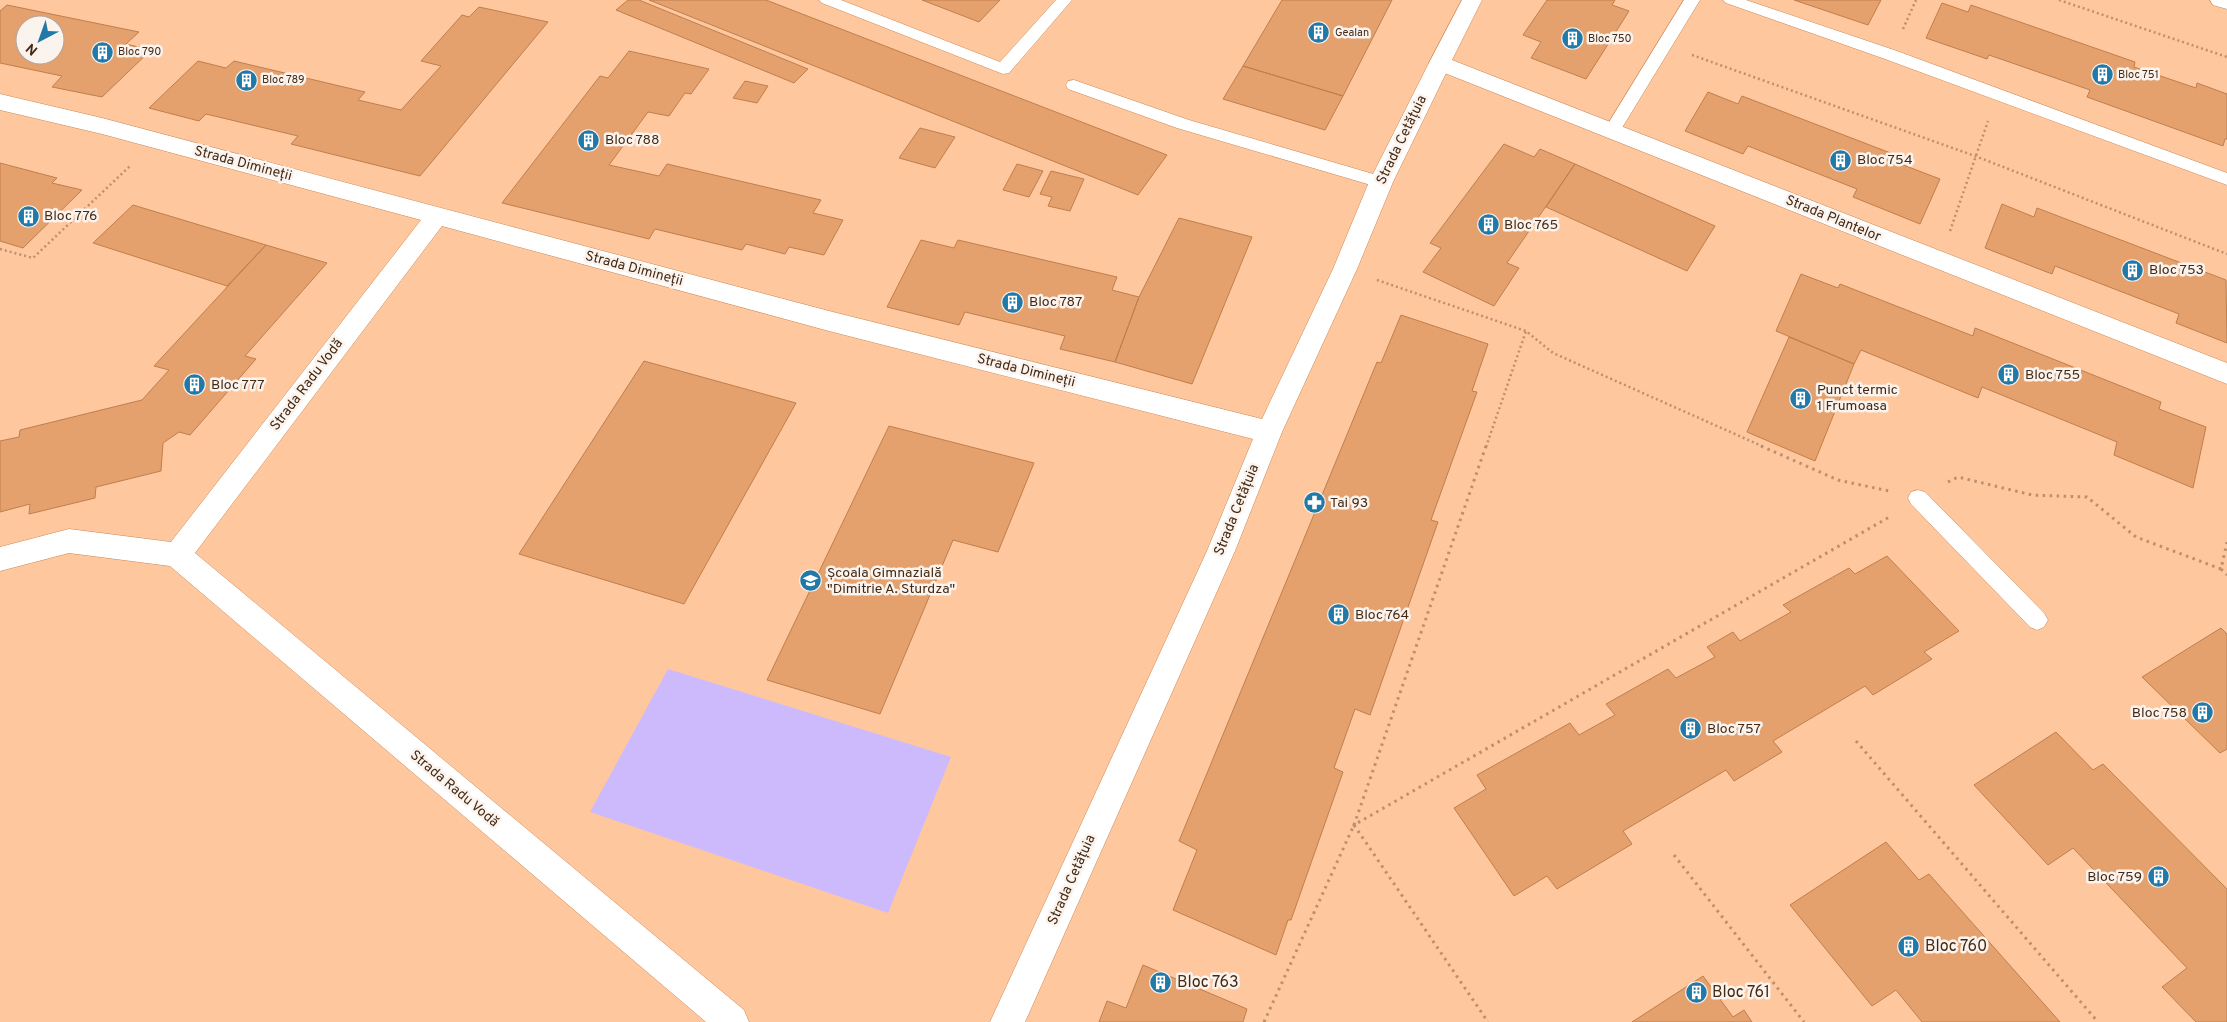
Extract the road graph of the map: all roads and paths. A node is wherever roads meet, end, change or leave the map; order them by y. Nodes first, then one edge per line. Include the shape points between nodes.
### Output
1 (827, 0) edge
2 (1064, 0) edge
3 (1472, 0) edge
4 (1692, 0) edge
5 (1731, 0) edge
6 (2058, 0) edge
7 (2220, 0) edge
8 (2227, 2) edge
9 (1663, 45) junction
10 (2227, 57) edge
11 (1440, 62) junction
12 (1074, 85) dead end
13 (1998, 94) junction
14 (0, 102) edge
15 (1611, 132) junction
16 (156, 142) junction
17 (1975, 156) junction
18 (2227, 179) edge
19 (1381, 182) junction
20 (437, 216) junction
21 (0, 249) edge
22 (2227, 254) edge
23 (1940, 261) junction
24 (1345, 269) junction
25 (1526, 331) junction
26 (2227, 374) edge
27 (1269, 432) junction
28 (1918, 498) junction
29 (2227, 542) edge
30 (177, 555) junction
31 (0, 559) edge
32 (2221, 569) junction
33 (2227, 573) edge
34 (2037, 620) dead end
35 (1856, 741) dead end
36 (1354, 825) junction
37 (1674, 855) dead end
38 (732, 1022) edge
39 (1007, 1022) edge
40 (1264, 1022) edge
41 (1488, 1022) edge
42 (1804, 1022) edge
43 (2098, 1022) edge

1 - 2 lane via 1003,69
3 - 11 street, Strada Cetățuia
4 - 9 lane
5 - 13 lane
6 - 10 path
7 - 8 street
9 - 15 lane
9 - 17 path
11 - 15 street, Strada Plantelor
11 - 19 street, Strada Cetățuia
12 - 19 lane via 1183,124
13 - 17 path
13 - 18 lane
14 - 16 street, Strada Dimineții
15 - 23 street, Strada Plantelor
16 - 20 street, Strada Dimineții
16 - 21 path via 33,258
17 - 22 path
17 - 23 path
19 - 24 street, Strada Cetățuia
20 - 27 street, Strada Dimineții
20 - 30 street, Strada Radu Vodă
23 - 26 street, Strada Plantelor
24 - 25 path
24 - 27 street, Strada Cetățuia
25 - 28 path via 1553,353 1838,480
25 - 36 path
27 - 39 street, Strada Cetățuia via 1221,550
28 - 32 path via 1958,477 2032,495 2087,497 2136,537
28 - 34 lane
28 - 36 path via 1861,535
29 - 32 path
30 - 31 street via 69,541
30 - 38 street, Strada Radu Vodă
32 - 33 path
35 - 43 path
36 - 40 path
36 - 41 path
37 - 42 path

